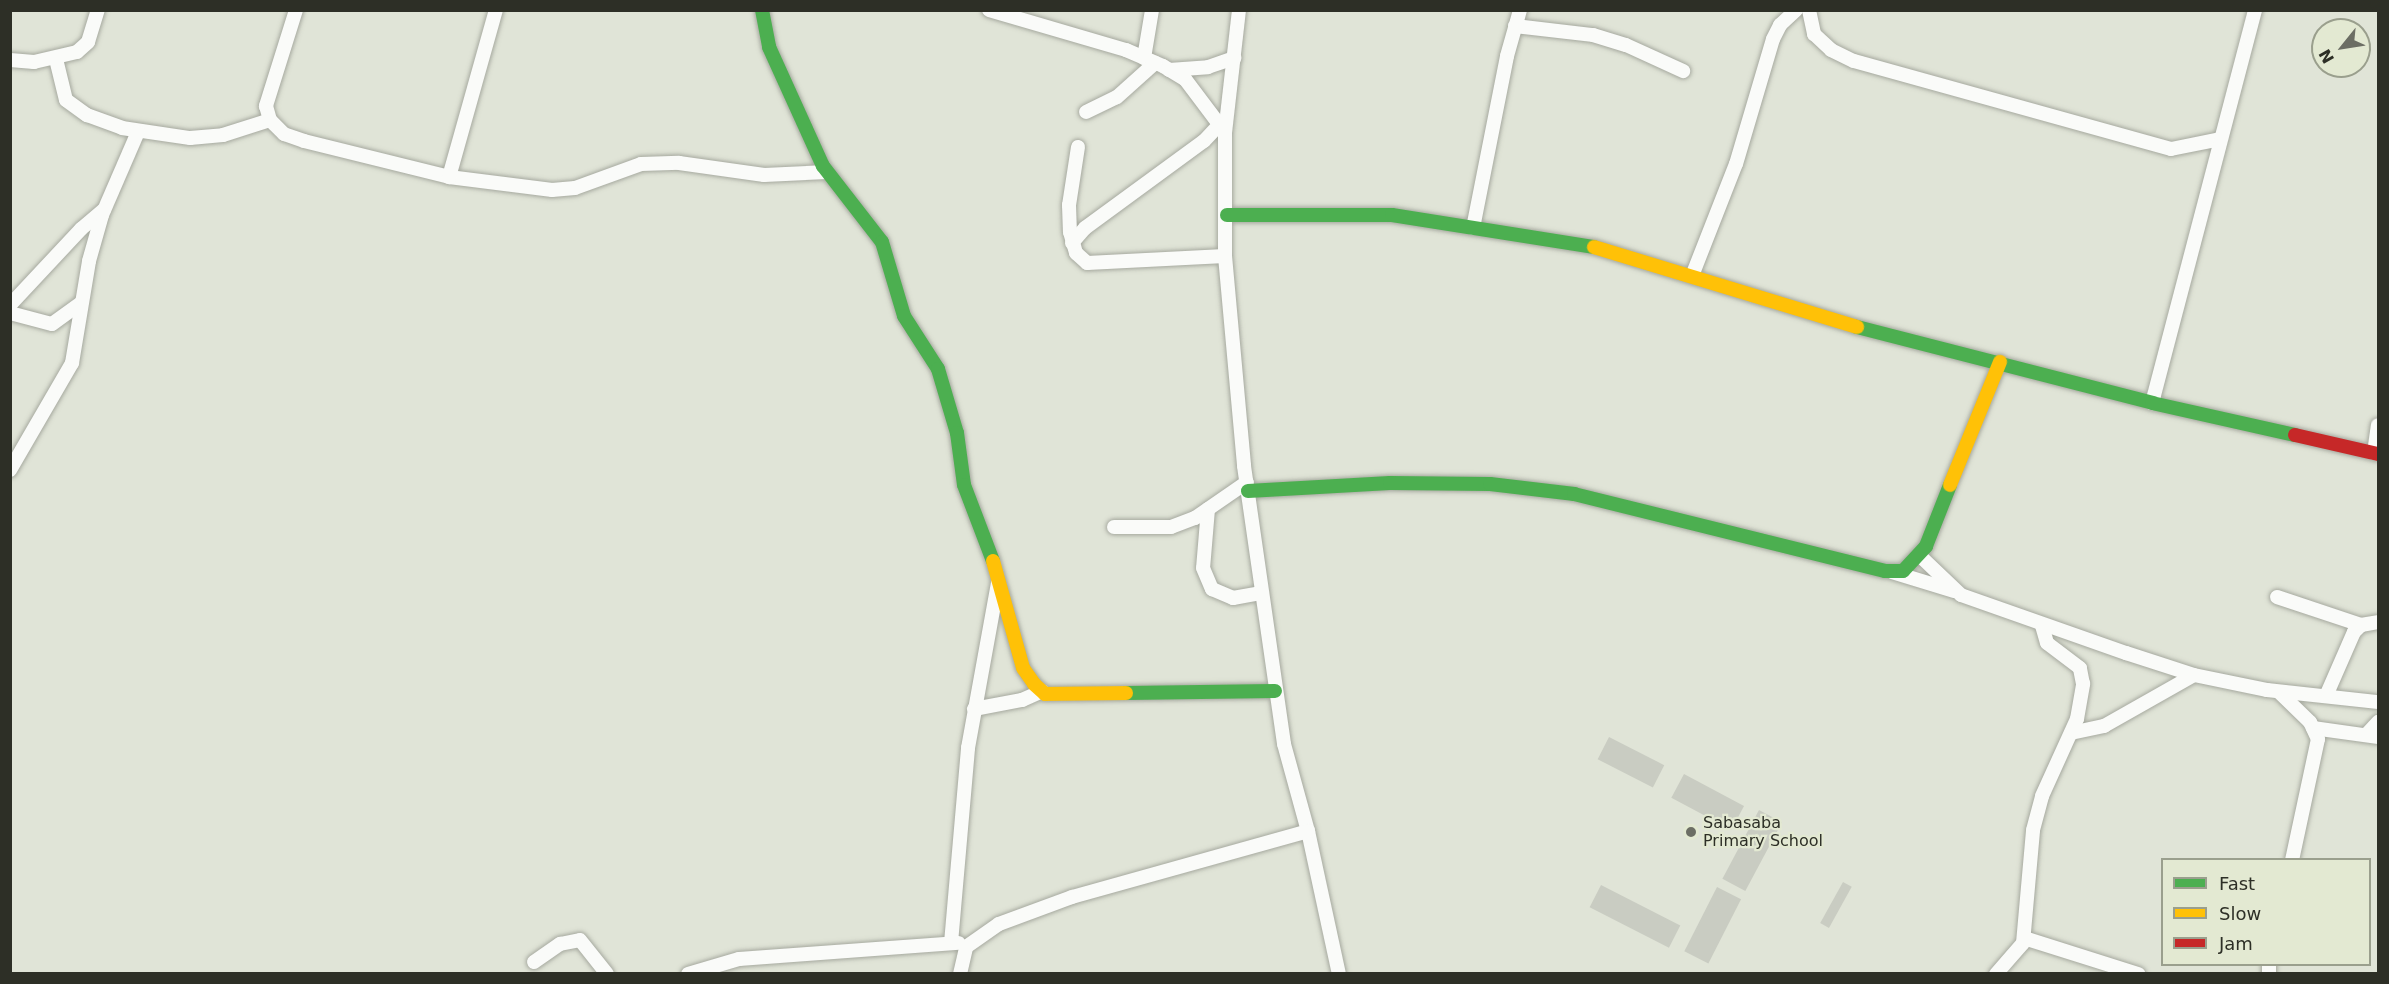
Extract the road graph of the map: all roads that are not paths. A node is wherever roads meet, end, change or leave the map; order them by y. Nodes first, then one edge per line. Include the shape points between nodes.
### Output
1 (98, 10) edge
2 (296, 10) edge
3 (496, 10) edge
4 (762, 10) edge
5 (989, 10) edge
6 (1152, 10) edge
7 (1239, 10) edge
8 (1520, 10) edge
9 (1796, 10) edge
10 (1809, 10) edge
11 (2255, 10) edge
12 (1515, 26) junction
13 (1233, 58) junction
14 (56, 59) junction
15 (10, 60) edge
16 (1150, 60) junction
17 (1169, 70) junction
18 (1683, 71) dead end
19 (1086, 112) dead end
20 (270, 120) junction
21 (1223, 128) junction
22 (138, 132) junction
23 (2220, 139) junction
24 (1078, 147) dead end
25 (827, 172) junction
26 (449, 177) junction
27 (104, 210) junction
28 (1227, 214) junction
29 (1473, 228) junction
30 (1072, 243) junction
31 (1225, 256) junction
32 (1692, 276) junction
33 (81, 303) junction
34 (10, 305) edge
35 (10, 313) edge
36 (2000, 362) junction
37 (2152, 404) junction
38 (2379, 425) edge
39 (2376, 453) edge
40 (10, 470) edge
41 (1247, 487) junction
42 (1208, 509) junction
43 (1114, 527) dead end
44 (1919, 555) junction
45 (1890, 571) junction
46 (998, 583) junction
47 (1957, 591) junction
48 (1262, 592) junction
49 (2277, 597) dead end
50 (2379, 622) edge
51 (2042, 625) junction
52 (2361, 625) junction
53 (2194, 675) junction
54 (1042, 691) junction
55 (1275, 691) junction
56 (2279, 692) junction
57 (2326, 696) junction
58 (2379, 702) edge
59 (974, 709) junction
60 (2379, 722) edge
61 (2313, 728) junction
62 (2071, 733) junction
63 (2372, 736) edge
64 (1308, 831) junction
65 (2292, 858) edge
66 (2024, 938) junction
67 (973, 942) junction
68 (951, 943) junction
69 (534, 962) dead end
70 (607, 974) edge
71 (688, 974) edge
72 (960, 974) edge
73 (1339, 974) edge
74 (1996, 974) edge
75 (2138, 974) edge

1 - 14 street via 88,42 77,52
2 - 20 street via 266,106
3 - 26 street
4 - 25 street via 769,47
5 - 16 street
6 - 16 street
7 - 13 street
8 - 12 street
9 - 32 street via 1780,25 1773,39 1736,164
10 - 23 street via 1814,34 1831,50 1854,61 2171,149
11 - 23 street
12 - 18 street via 1593,36 1626,45
12 - 29 street
13 - 17 street via 1208,67
13 - 21 street
14 - 15 street
14 - 22 street via 66,100 74,108
16 - 17 street
16 - 19 street via 1117,97
17 - 21 street via 1185,79
20 - 22 street via 223,135 190,138
20 - 26 street via 284,134 304,141
21 - 28 street
21 - 30 street via 1085,228
22 - 27 street
23 - 37 street
24 - 30 street via 1069,205
25 - 26 street via 764,175 679,163 641,164 575,188 552,190
25 - 46 street via 882,242 904,316 938,369 957,433 964,484
27 - 33 street
27 - 34 street
28 - 29 street via 1392,214
28 - 31 street
29 - 32 street via 1591,246
30 - 31 street via 1081,259 1097,264
31 - 41 street
32 - 36 street via 1853,326
33 - 35 street via 52,324
33 - 40 street via 72,363
36 - 37 street
36 - 44 street
37 - 39 street
38 - 39 street
41 - 42 street
41 - 45 street via 1490,484 1553,492
41 - 48 street
42 - 43 street via 1171,527
42 - 48 street via 1203,568 1212,589 1233,597
44 - 45 street via 1903,571
44 - 47 street
45 - 47 street
46 - 54 street via 1023,668
46 - 59 street
47 - 51 street
48 - 55 street
49 - 52 street
50 - 52 street
51 - 53 street
51 - 62 street via 2047,643 2080,668 2083,684
52 - 57 street via 2349,641
53 - 56 street
53 - 62 street via 2104,726
54 - 55 street
54 - 59 street via 1022,700
55 - 64 street via 1284,744
56 - 57 street
56 - 61 street
57 - 58 street
59 - 68 street
60 - 63 street
61 - 63 street
61 - 65 street via 2319,750
62 - 66 street via 2042,796 2033,830
64 - 67 street via 1072,897 999,924
64 - 73 street
66 - 74 street via 2019,952
66 - 75 street
67 - 68 street
67 - 72 street via 966,947
68 - 71 street via 739,959
69 - 70 street via 560,944 580,940

